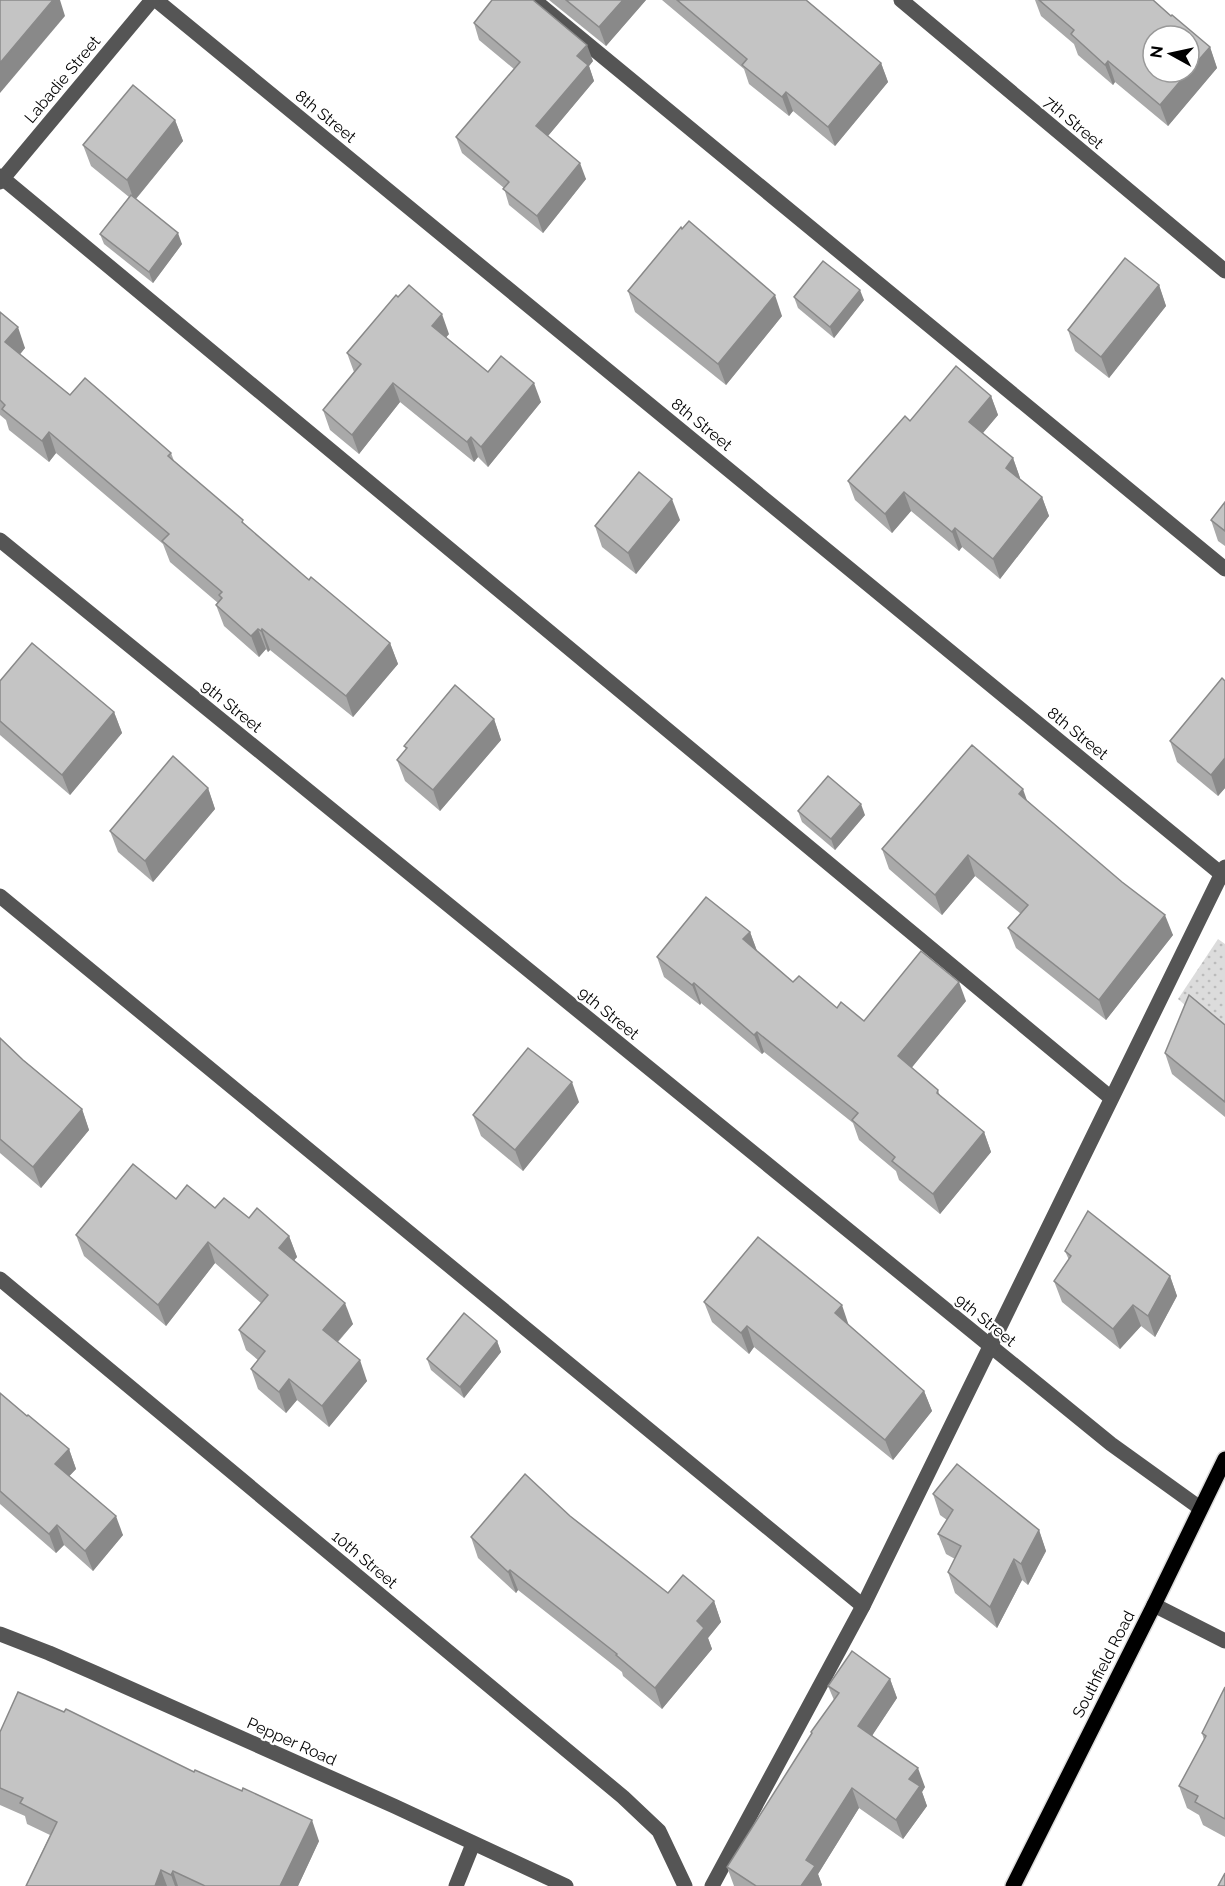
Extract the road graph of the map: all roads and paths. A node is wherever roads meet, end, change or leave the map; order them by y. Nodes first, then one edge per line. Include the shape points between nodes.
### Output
1 (154, 0) edge
2 (534, 0) edge
3 (901, 0) edge
4 (1, 179) edge
5 (1225, 271) edge
6 (0, 540) edge
7 (1225, 569) edge
8 (1224, 872) edge
9 (0, 896) edge
10 (1111, 1098) junction
11 (0, 1279) edge
12 (989, 1346) junction
13 (1225, 1459) edge
14 (1200, 1508) junction
15 (1154, 1605) junction
16 (863, 1606) junction
17 (0, 1634) edge
18 (1225, 1641) edge
19 (473, 1844) junction
20 (456, 1886) edge
21 (566, 1886) edge
22 (685, 1886) edge
23 (712, 1886) edge
24 (1013, 1886) edge

1 - 4 street, Labadie Street
1 - 8 street, 8th Street
2 - 7 street
3 - 5 street, 7th Street
4 - 10 street
6 - 12 street, 9th Street
8 - 10 street
9 - 16 street
10 - 12 street
11 - 22 street, 10th Street via 623,1797 659,1831
12 - 14 street, 9th Street via 1111,1444
12 - 16 street
13 - 14 main road, Southfield Road
14 - 15 main road, Southfield Road
15 - 18 street
15 - 24 main road, Southfield Road
16 - 23 street
17 - 19 street, Pepper Road
19 - 20 street
19 - 21 street, Pepper Road

